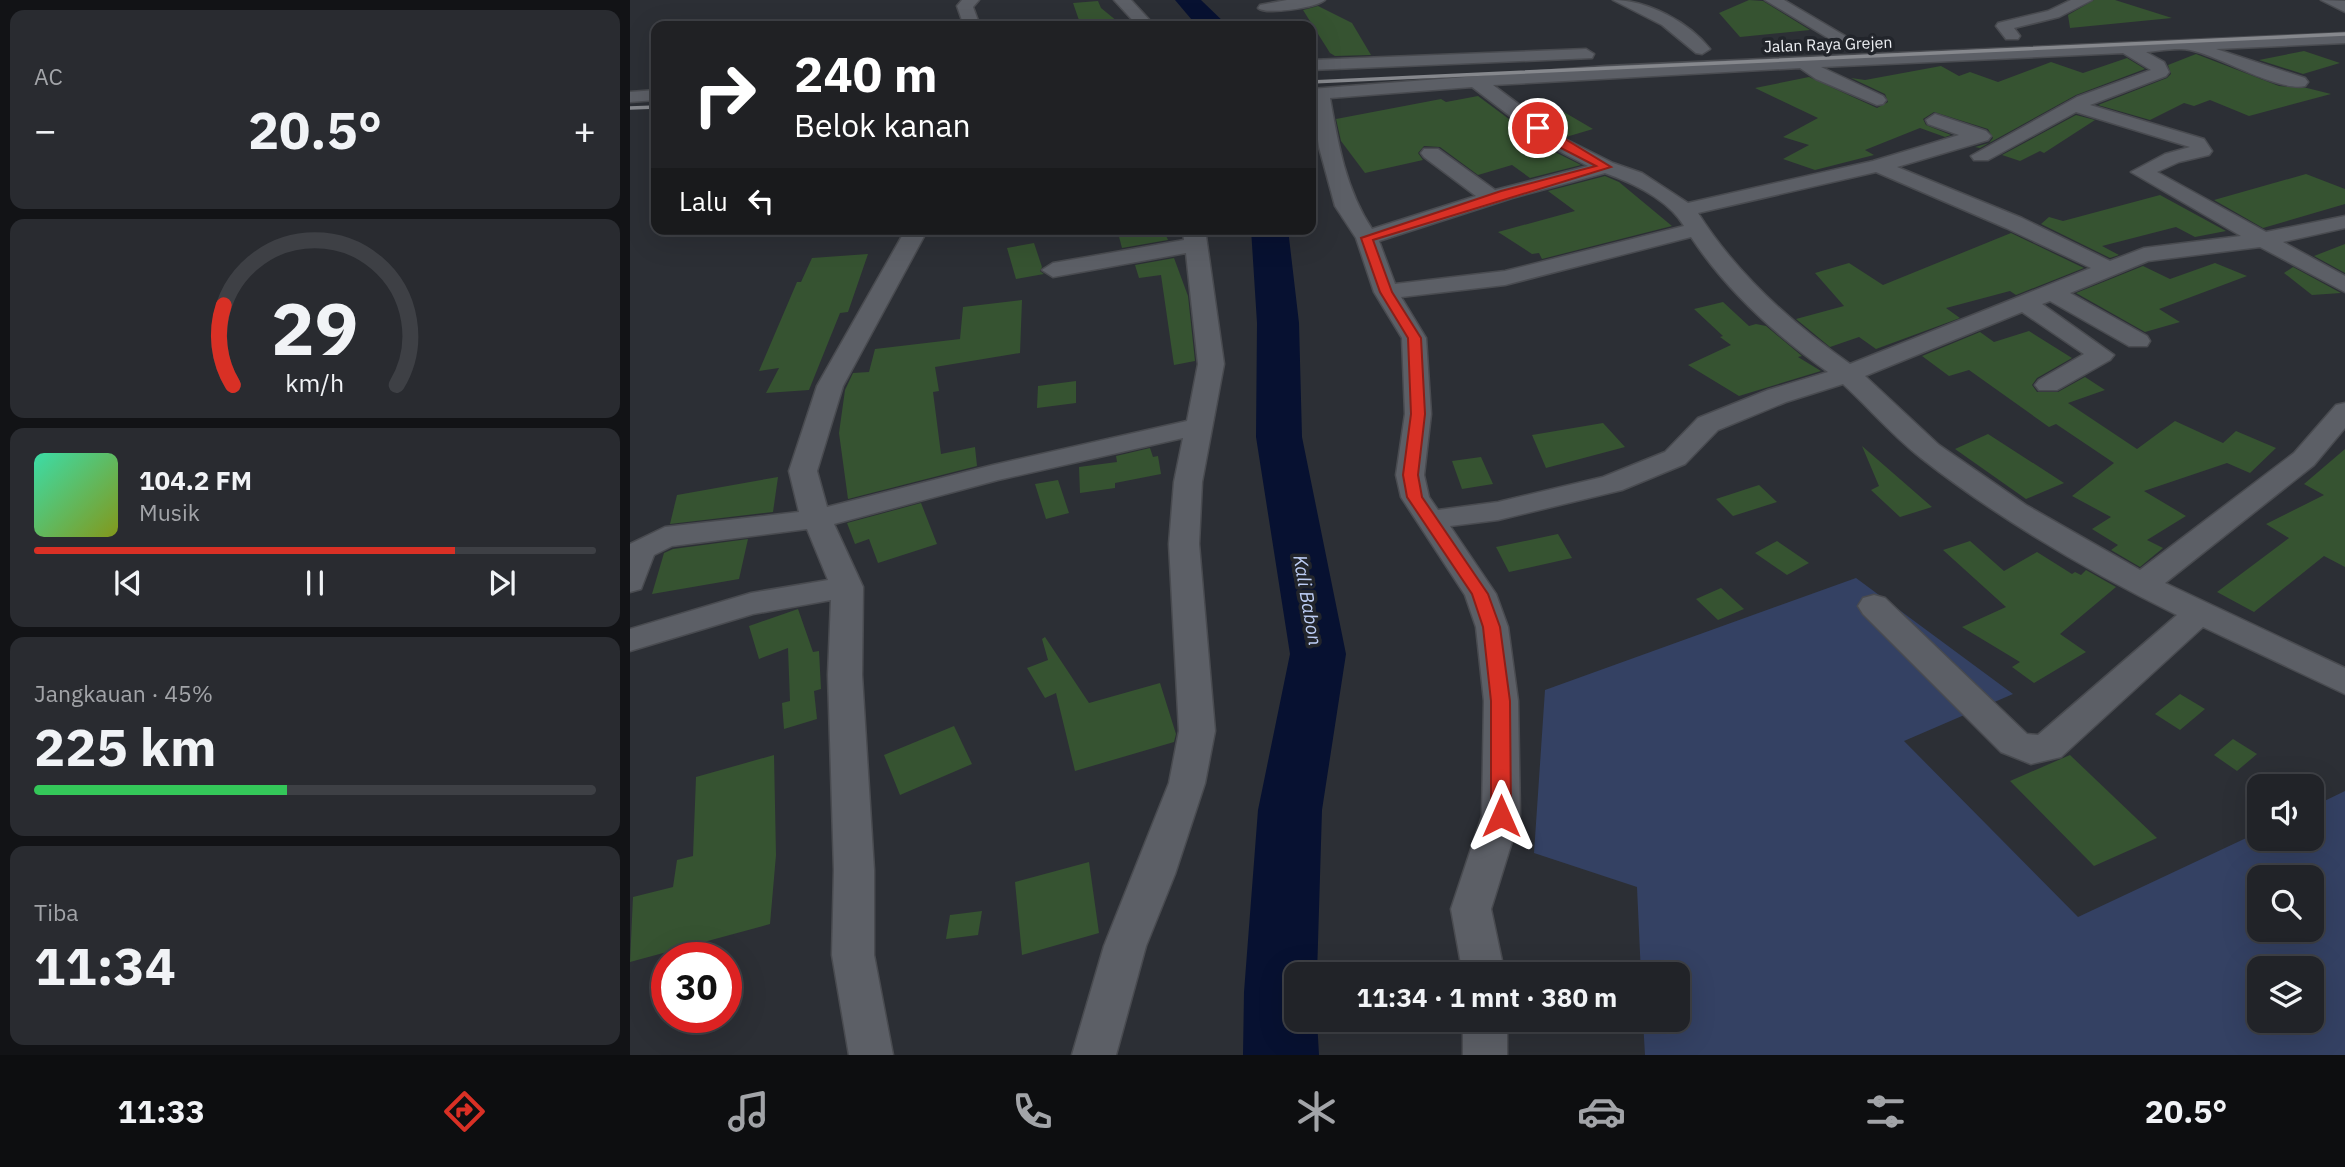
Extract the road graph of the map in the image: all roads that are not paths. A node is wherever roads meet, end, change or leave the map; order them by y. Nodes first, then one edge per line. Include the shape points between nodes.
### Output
1 (971, 0) edge
2 (1122, 0) edge
3 (1317, 0) edge
4 (1621, 0) edge
5 (1773, 0) edge
6 (2084, 0) edge
7 (2329, 0) edge
8 (1263, 4) edge
9 (2342, 15) edge
10 (970, 21) edge
11 (1142, 21) edge
12 (1275, 21) edge
13 (2145, 29) dead end
14 (2012, 36) junction
15 (2345, 38) edge
16 (1849, 43) junction
17 (2189, 44) junction
18 (2125, 47) junction
19 (1702, 49) junction
20 (1676, 50) dead end
21 (1601, 53) dead end
22 (1803, 62) junction
23 (1316, 65) edge
24 (1477, 82) junction
25 (2299, 82) dead end
26 (651, 95) edge
27 (1316, 95) edge
28 (630, 97) edge
29 (1316, 99) edge
30 (1877, 100) dead end
31 (2074, 106) junction
32 (1935, 120) dead end
33 (1979, 135) junction
34 (2005, 143) junction
35 (1431, 153) dead end
36 (1981, 156) dead end
37 (1878, 166) junction
38 (1606, 167) junction
39 (1492, 198) junction
40 (1685, 210) junction
41 (2345, 222) edge
42 (1698, 229) junction
43 (915, 235) edge
44 (1195, 237) edge
45 (1367, 238) junction
46 (2262, 240) junction
47 (2110, 269) junction
48 (1053, 270) dead end
49 (2345, 285) edge
50 (2050, 291) junction
51 (1386, 292) junction
52 (2023, 302) junction
53 (2138, 341) dead end
54 (1848, 374) junction
55 (2048, 385) dead end
56 (2345, 411) edge
57 (1199, 426) junction
58 (817, 519) junction
59 (1429, 520) junction
60 (630, 582) edge
61 (2142, 585) junction
62 (847, 587) junction
63 (1874, 606) dead end
64 (2199, 614) junction
65 (630, 640) edge
66 (2345, 682) edge
67 (1481, 962) edge
68 (1485, 1032) edge
69 (871, 1055) edge
70 (1094, 1055) edge
71 (1485, 1055) edge

1 - 10 street via 965,6
2 - 11 street
3 - 8 street
4 - 19 street via 1668,22
5 - 16 street
6 - 14 street via 2053,14 2004,26
7 - 9 street
8 - 12 street
13 - 14 street, Jalan Raya Grejen
14 - 16 street, Jalan Raya Grejen
15 - 17 street
16 - 19 street, Jalan Raya Grejen
17 - 18 street
17 - 25 street
18 - 22 street
18 - 31 street via 2158,66 2160,72
19 - 20 street, Jalan Raya Grejen
21 - 23 street
22 - 24 street
22 - 30 street
24 - 27 street
24 - 38 street via 1559,143
26 - 28 street
29 - 45 street via 1346,206
31 - 34 street
31 - 46 street via 2197,143 2203,150 2141,172
32 - 33 street
33 - 34 street
33 - 37 street
34 - 36 street
35 - 39 street
37 - 40 street
37 - 47 street
38 - 39 street
38 - 40 street via 1635,177
39 - 45 street
40 - 42 street
41 - 46 street
42 - 51 street via 1505,278
42 - 54 street via 1737,279 1783,325
43 - 58 street via 830,386 803,471
44 - 48 street
44 - 57 street via 1211,364
45 - 51 street
46 - 47 street via 2162,251
46 - 49 street
47 - 50 street
50 - 52 street
50 - 53 street
51 - 59 street via 1414,338 1418,414 1410,475 1415,497
52 - 54 street
52 - 55 street via 2100,352 2098,358
54 - 59 street via 1708,424 1675,458 1612,484 1498,511
54 - 61 street via 1929,451 2016,511
56 - 61 street via 2304,459
57 - 58 street
57 - 70 street via 1188,482 1184,544 1197,731 1187,783 1119,966
58 - 60 street via 665,537 641,550
58 - 62 street
59 - 67 street via 1480,594 1492,627 1501,701 1501,816 1471,909
61 - 64 street
62 - 65 street via 751,604
62 - 69 street via 853,955
63 - 64 street via 2014,743 2031,750 2049,747
64 - 66 street
68 - 71 street

